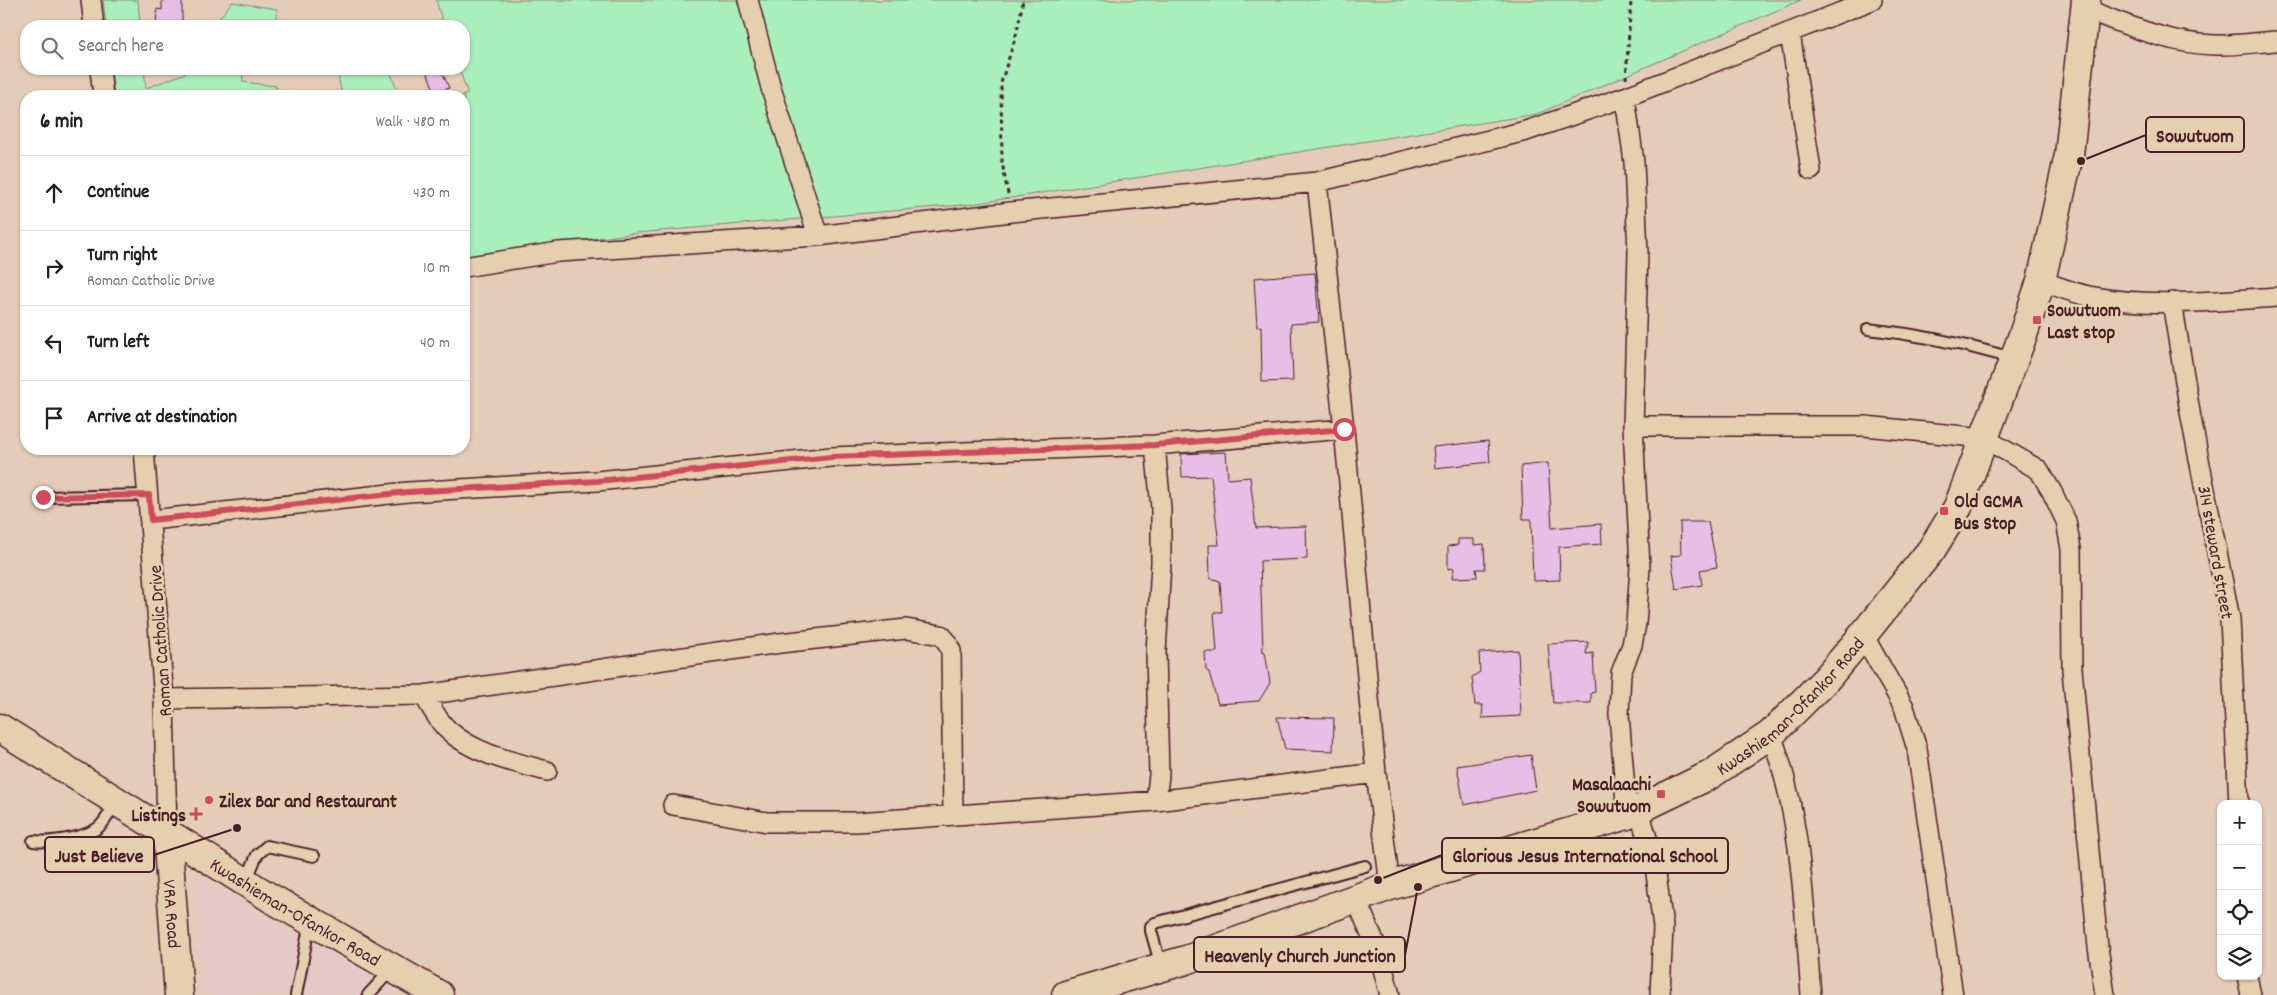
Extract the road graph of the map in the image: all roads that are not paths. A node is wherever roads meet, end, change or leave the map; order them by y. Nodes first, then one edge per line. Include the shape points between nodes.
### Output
1 (91, 0) edge
2 (748, 0) edge
3 (1872, 0) edge
4 (2085, 5) edge
5 (93, 20) edge
6 (1790, 33) junction
7 (2277, 41) edge
8 (101, 75) edge
9 (102, 90) edge
10 (1625, 97) junction
11 (1810, 170) dead end
12 (1316, 182) junction
13 (818, 236) junction
14 (470, 266) edge
15 (2041, 281) junction
16 (2277, 298) edge
17 (2172, 302) junction
18 (1868, 329) dead end
19 (2009, 373) junction
20 (1633, 426) junction
21 (1344, 429) junction
22 (1984, 438) junction
23 (1155, 445) junction
24 (145, 455) edge
25 (149, 495) junction
26 (43, 497) dead end
27 (151, 520) junction
28 (1862, 635) junction
29 (424, 695) junction
30 (164, 699) junction
31 (0, 728) edge
32 (1771, 734) junction
33 (547, 771) dead end
34 (1376, 773) junction
35 (2239, 800) edge
36 (1156, 801) junction
37 (117, 802) junction
38 (673, 805) dead end
39 (1633, 813) junction
40 (953, 815) junction
41 (167, 833) junction
42 (33, 841) dead end
43 (314, 856) dead end
44 (1365, 866) dead end
45 (246, 882) junction
46 (1390, 886) junction
47 (1356, 899) junction
48 (311, 921) junction
49 (1161, 967) junction
50 (393, 969) junction
51 (2248, 980) edge
52 (179, 995) edge
53 (296, 995) edge
54 (368, 995) edge
55 (439, 995) edge
56 (1066, 995) edge
57 (1390, 995) edge
58 (1660, 995) edge
59 (1811, 995) edge
60 (1953, 995) edge
61 (2105, 995) edge
62 (2250, 995) edge

1 - 5 street
2 - 13 street via 771,88
3 - 6 street
4 - 7 street via 2143,32 2197,44
4 - 15 main road, Kwashieman-Ofankor Road via 2069,155
6 - 10 street
6 - 11 street
8 - 9 street
10 - 12 street via 1526,131
10 - 20 street via 1634,162 1638,253
12 - 13 street via 1011,212
12 - 21 street
13 - 14 street via 558,252
15 - 17 street via 2087,296
15 - 19 main road, Kwashieman-Ofankor Road
16 - 17 street
17 - 35 street, 314 steward street via 2230,619
18 - 19 lane via 1919,334 2001,355
19 - 22 main road, Kwashieman-Ofankor Road
20 - 22 street via 1865,426
20 - 39 street via 1640,567 1636,624 1621,673 1619,714
21 - 23 street
21 - 34 street
22 - 28 main road, Kwashieman-Ofankor Road via 1958,506 1932,549
22 - 61 street via 2039,470 2066,521 2071,549 2072,669
23 - 27 street via 831,457 597,481 408,492
23 - 36 street via 1161,563 1156,653 1159,775
24 - 25 street, Roman Catholic Drive
25 - 26 lane
25 - 27 street, Roman Catholic Drive
27 - 30 street, Roman Catholic Drive
28 - 32 main road, Kwashieman-Ofankor Road via 1827,678
28 - 60 street via 1904,707 1917,749
29 - 30 street
29 - 33 street via 448,731 473,747
29 - 40 street via 780,643 906,629 927,632 940,635 951,651
30 - 41 street, Roman Catholic Drive
31 - 37 main road, Kwashieman-Ofankor Road
32 - 39 main road, Kwashieman-Ofankor Road via 1710,775
32 - 59 street via 1791,798 1800,856
34 - 36 street
34 - 46 street
36 - 40 street
37 - 41 main road, Kwashieman-Ofankor Road
37 - 42 lane via 100,826 89,832 54,842
38 - 40 street via 783,823
39 - 46 main road, Kwashieman-Ofankor Road
39 - 58 street via 1655,866 1663,927
41 - 45 main road, Kwashieman-Ofankor Road
41 - 52 main road, VRA Road
43 - 45 lane via 266,846 257,855
44 - 49 lane via 1155,923 1151,931
45 - 48 main road, Kwashieman-Ofankor Road
46 - 47 main road, Kwashieman-Ofankor Road
47 - 49 main road, Kwashieman-Ofankor Road
47 - 57 street via 1378,950
48 - 50 main road, Kwashieman-Ofankor Road
48 - 53 lane
49 - 56 main road, Kwashieman-Ofankor Road
50 - 54 lane
50 - 55 main road, Kwashieman-Ofankor Road
51 - 62 street

